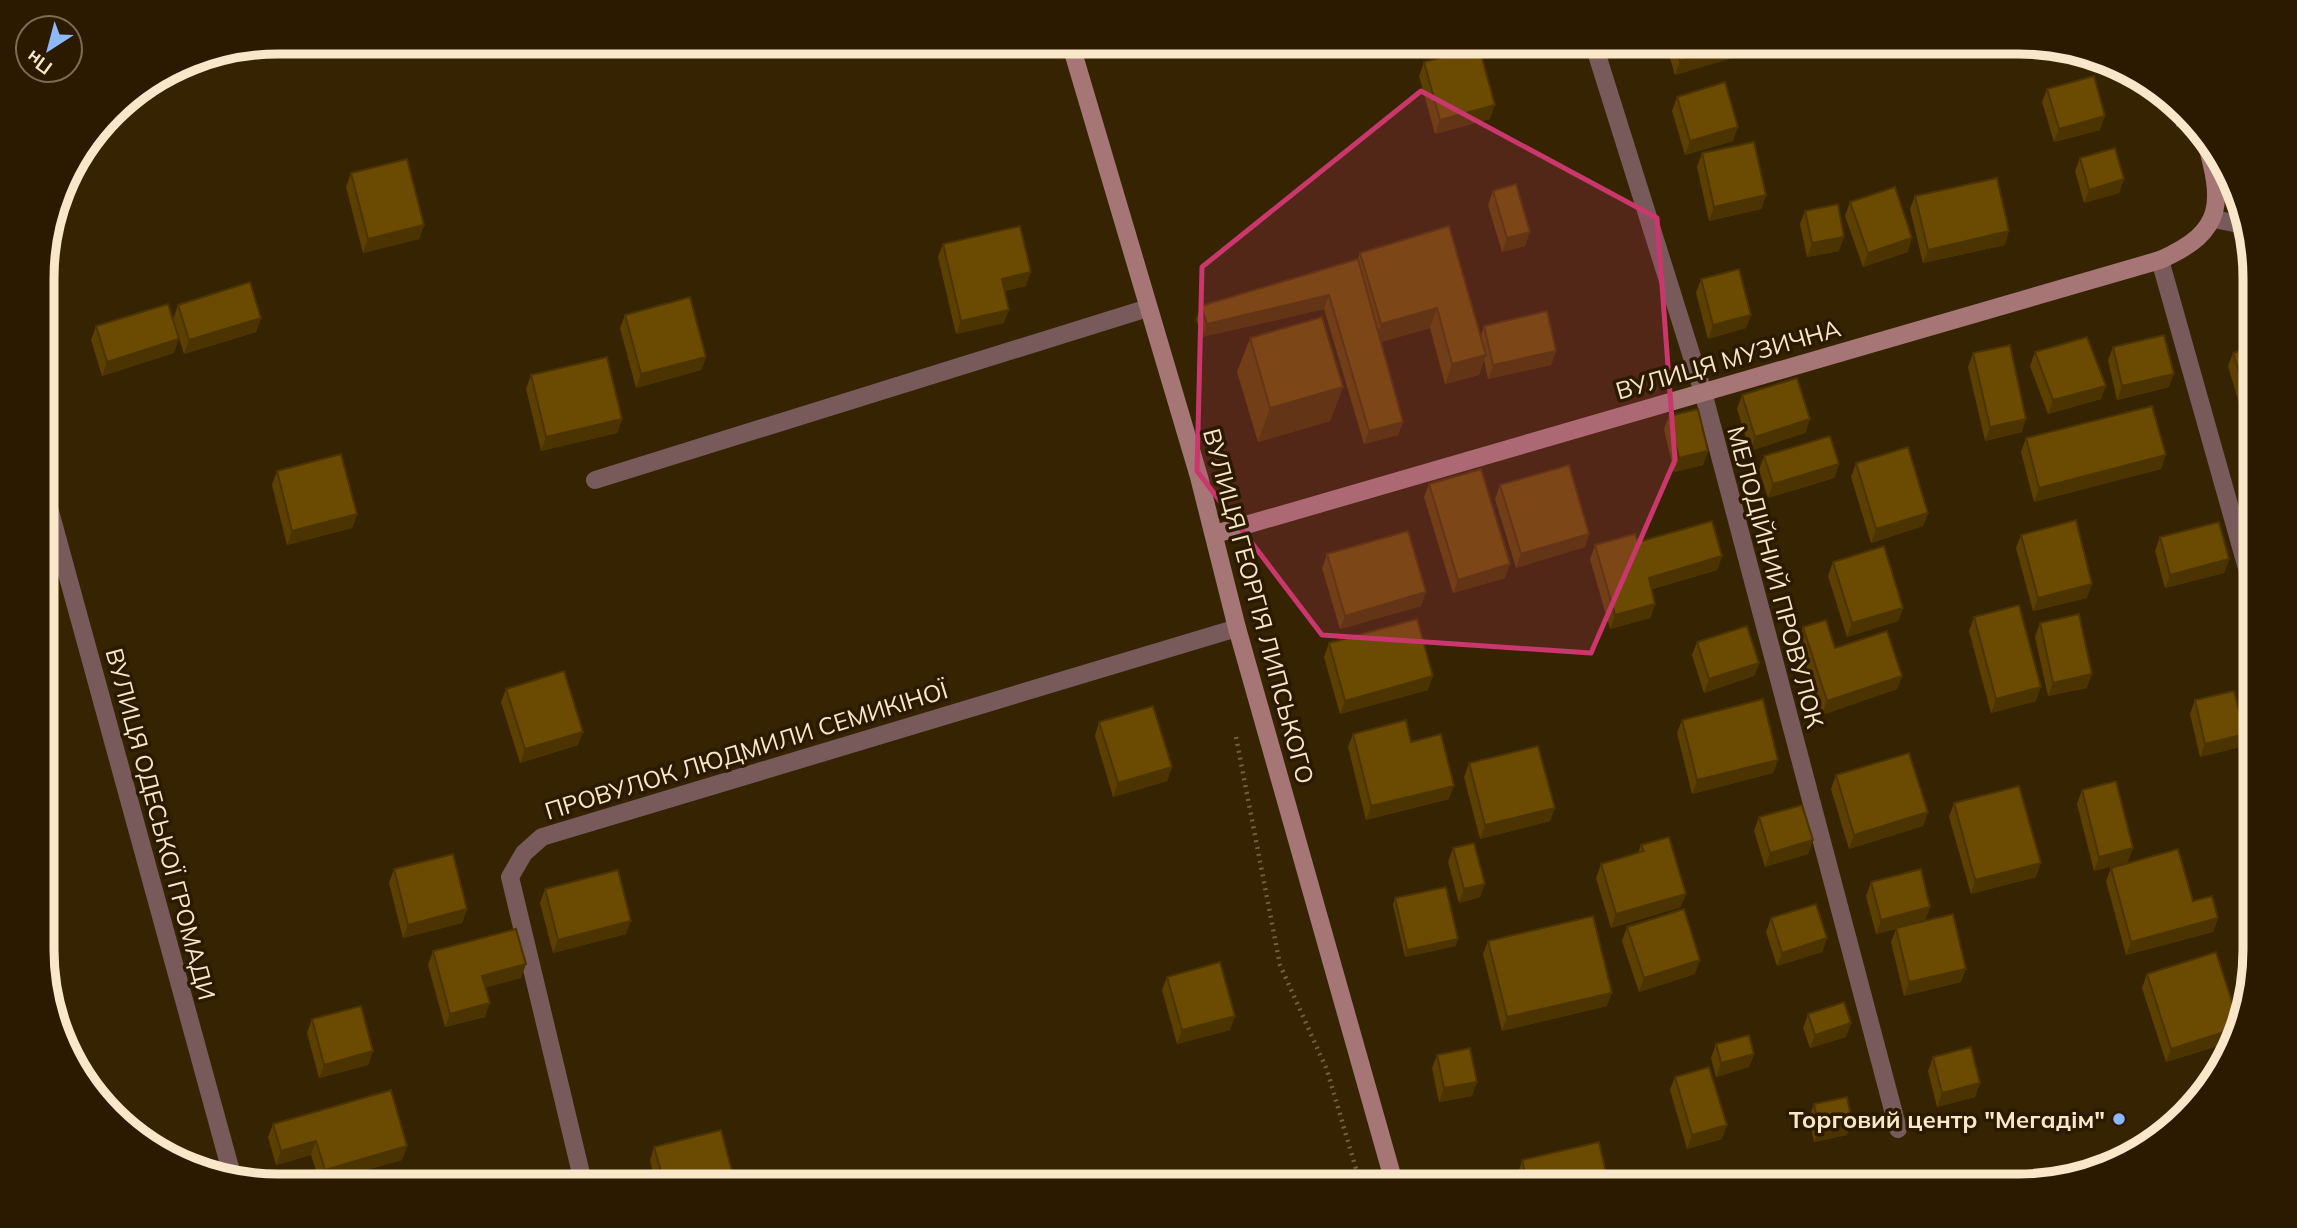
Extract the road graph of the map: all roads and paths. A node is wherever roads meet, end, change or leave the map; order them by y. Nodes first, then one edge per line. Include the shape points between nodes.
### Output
1 (1074, 54) edge
2 (1597, 54) edge
3 (2177, 121) edge
4 (2181, 135) dead end
5 (2214, 169) edge
6 (2214, 219) junction
7 (2236, 223) edge
8 (2160, 260) junction
9 (1148, 308) junction
10 (1703, 391) junction
11 (595, 480) dead end
12 (55, 528) edge
13 (1214, 534) junction
14 (2243, 554) edge
15 (1237, 628) junction
16 (1262, 714) junction
17 (1898, 1129) dead end
18 (230, 1168) edge
19 (1357, 1173) edge
20 (1391, 1173) edge
21 (581, 1174) edge

1 - 9 street, ВУЛИЦЯ ГЕОРГІЯ ЛИПСЬКОГО
2 - 10 street, МЕЛОДІЙНИЙ ПРОВУЛОК
3 - 4 path
5 - 6 street
6 - 7 street
6 - 8 street, ВУЛИЦЯ МУЗИЧНА via 2199,238
8 - 10 street, ВУЛИЦЯ МУЗИЧНА
8 - 14 street
9 - 11 street
9 - 13 street, ВУЛИЦЯ ГЕОРГІЯ ЛИПСЬКОГО
10 - 13 street, ВУЛИЦЯ МУЗИЧНА
10 - 17 street, МЕЛОДІЙНИЙ ПРОВУЛОК
12 - 18 street, ВУЛИЦЯ ОДЕСЬКОЇ ГРОМАДИ
13 - 15 street, ВУЛИЦЯ ГЕОРГІЯ ЛИПСЬКОГО
15 - 16 street, ВУЛИЦЯ ГЕОРГІЯ ЛИПСЬКОГО
15 - 21 street, ПРОВУЛОК ЛЮДМИЛИ СЕМИКІНОЇ via 542,837 524,853 510,877
16 - 19 path via 1233,722 1280,965 1327,1070
16 - 20 street, ВУЛИЦЯ ГЕОРГІЯ ЛИПСЬКОГО

